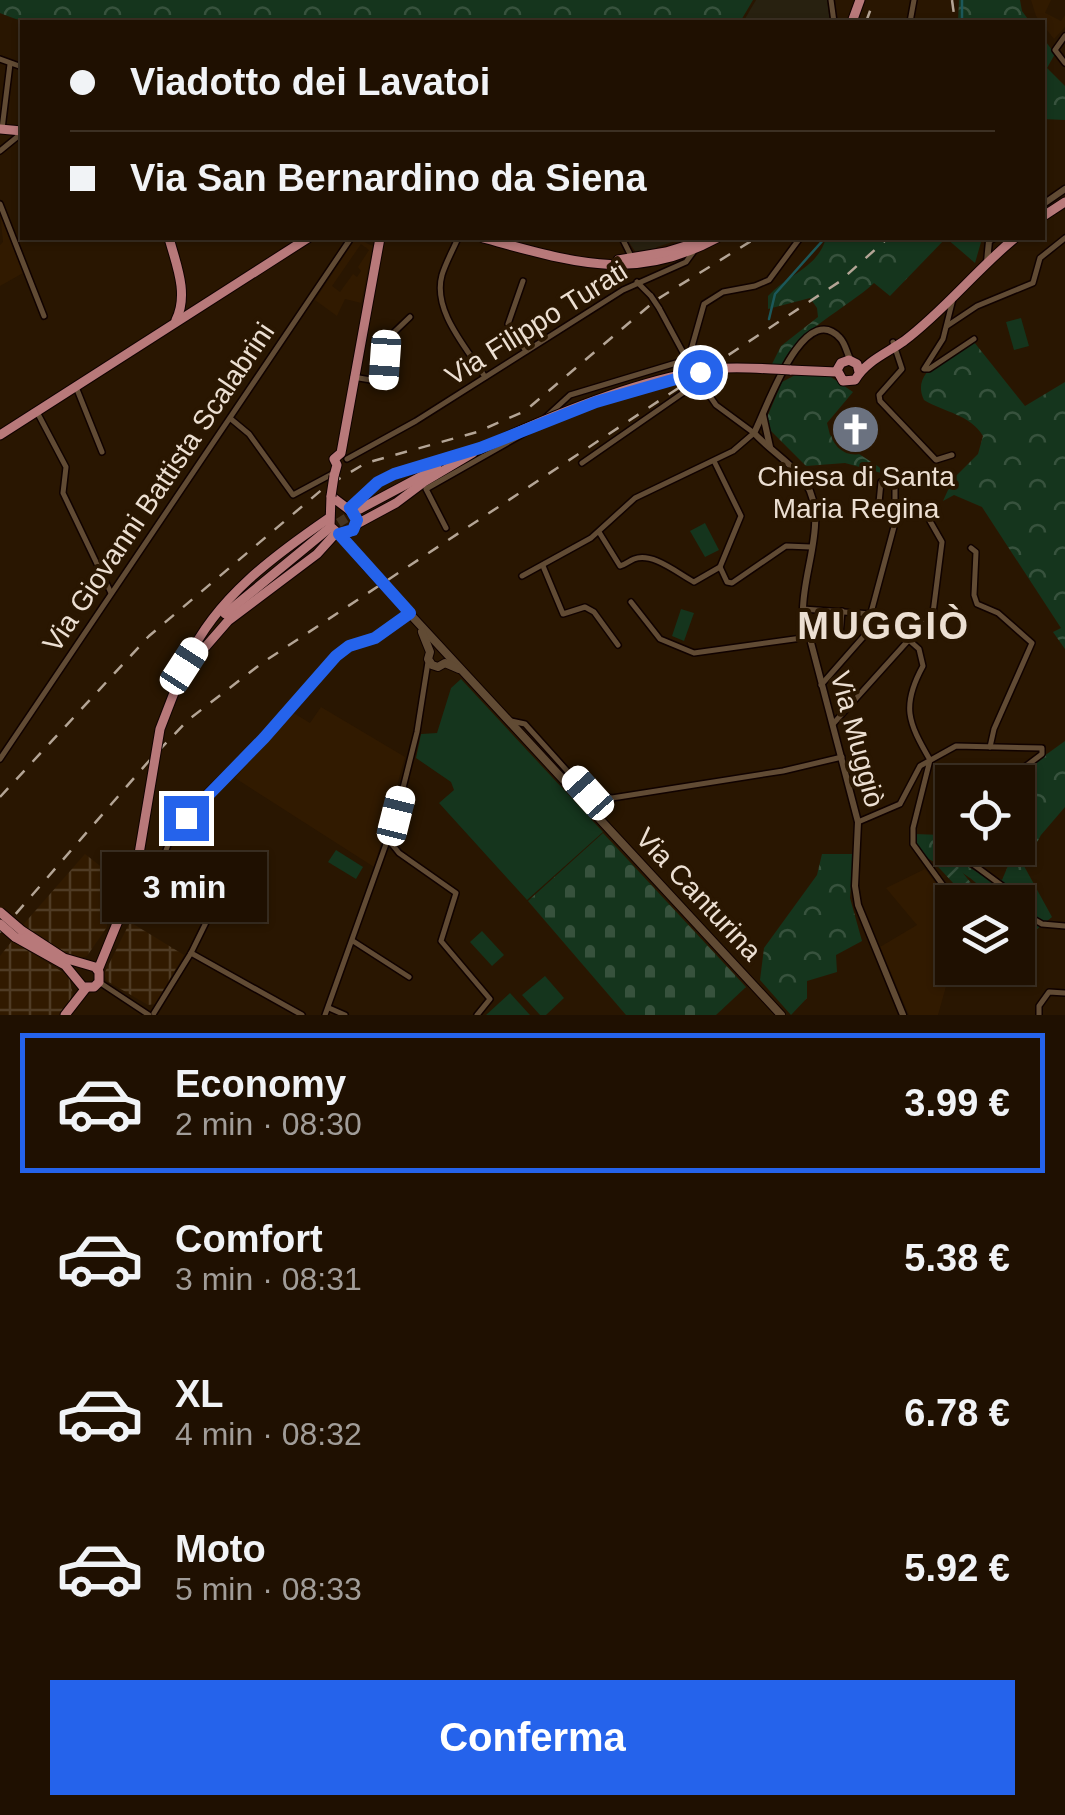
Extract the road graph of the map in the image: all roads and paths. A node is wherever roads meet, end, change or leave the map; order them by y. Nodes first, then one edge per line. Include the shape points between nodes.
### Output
1 (1065, 36) edge
2 (0, 59) edge
3 (1065, 63) edge
4 (10, 64) junction
5 (20, 66) edge
6 (4, 92) edge
7 (1, 129) edge
8 (20, 134) edge
9 (0, 151) edge
10 (0, 204) edge
11 (1065, 238) edge
12 (169, 240) edge
13 (305, 240) edge
14 (349, 240) edge
15 (380, 240) edge
16 (457, 240) edge
17 (491, 240) edge
18 (623, 240) edge
19 (707, 240) edge
20 (710, 240) edge
21 (799, 240) edge
22 (992, 240) edge
23 (1013, 240) edge
24 (694, 250) junction
25 (632, 258) junction
26 (575, 262) junction
27 (986, 262) junction
28 (620, 265) junction
29 (523, 281) dead end
30 (637, 282) junction
31 (182, 290) junction
32 (217, 296) junction
33 (953, 296) junction
34 (44, 316) dead end
35 (410, 317) dead end
36 (171, 326) junction
37 (947, 326) junction
38 (974, 339) dead end
39 (894, 344) junction
40 (526, 351) junction
41 (687, 360) junction
42 (847, 366) junction
43 (353, 377) junction
44 (485, 377) junction
45 (76, 387) junction
46 (709, 394) junction
47 (763, 411) junction
48 (37, 412) junction
49 (231, 419) junction
50 (754, 433) junction
51 (0, 435) edge
52 (480, 448) junction
53 (770, 448) junction
54 (102, 452) dead end
55 (952, 455) dead end
56 (714, 461) junction
57 (582, 463) dead end
58 (339, 465) junction
59 (332, 496) junction
60 (351, 508) junction
61 (878, 513) dead end
62 (330, 516) junction
63 (930, 521) dead end
64 (355, 527) junction
65 (446, 528) dead end
66 (334, 532) junction
67 (599, 532) junction
68 (811, 547) junction
69 (350, 548) junction
70 (971, 548) dead end
71 (543, 566) junction
72 (720, 568) junction
73 (522, 576) dead end
74 (112, 592) junction
75 (631, 602) dead end
76 (803, 609) junction
77 (842, 611) junction
78 (410, 613) junction
79 (871, 614) junction
80 (418, 623) junction
81 (840, 635) dead end
82 (809, 637) junction
83 (203, 639) junction
84 (910, 640) junction
85 (618, 644) dead end
86 (444, 656) junction
87 (431, 659) junction
88 (833, 672) junction
89 (818, 673) junction
90 (179, 677) junction
91 (821, 685) junction
92 (511, 722) junction
93 (833, 724) junction
94 (990, 747) junction
95 (842, 757) junction
96 (0, 759) edge
97 (930, 760) junction
98 (1027, 765) edge
99 (858, 822) junction
100 (387, 838) junction
101 (974, 865) edge
102 (943, 885) edge
103 (0, 912) edge
104 (0, 924) edge
105 (1065, 926) edge
106 (18, 933) junction
107 (353, 941) junction
108 (192, 953) junction
109 (91, 967) junction
110 (409, 977) dead end
111 (99, 982) junction
112 (81, 983) junction
113 (1065, 993) edge
114 (327, 1012) edge
115 (153, 1014) edge
116 (65, 1015) edge
117 (302, 1015) edge
118 (345, 1015) edge
119 (477, 1015) edge
120 (780, 1015) edge
121 (903, 1015) edge
122 (1039, 1015) edge

1 - 3 street via 1055,47
2 - 4 street
4 - 5 street
4 - 6 street
6 - 7 street
8 - 9 street
10 - 34 street
11 - 37 street via 1040,258 1034,283
12 - 31 main road
13 - 32 main road
14 - 49 street, Via Giovanni Battista Scalabrini
15 - 43 main road
16 - 44 street via 442,276 443,310
17 - 26 main road
18 - 25 street
19 - 25 main road
20 - 24 main road
21 - 41 street via 769,280 704,304
22 - 27 street
23 - 27 main road
24 - 28 main road
24 - 30 street, Via Filippo Turati via 686,262
25 - 26 main road
25 - 28 main road
26 - 28 main road
27 - 33 main road
29 - 40 street via 508,324
30 - 40 street, Via Filippo Turati
30 - 41 street, bridge
31 - 32 main road via 197,302
31 - 36 main road
32 - 36 main road
33 - 37 street
33 - 39 main road
35 - 43 street via 386,340 383,382
36 - 45 main road
37 - 38 street via 925,370
39 - 42 main road
39 - 55 street via 902,370 878,395 880,401 936,460
40 - 44 street, Via Filippo Turati
41 - 46 street, bridge
41 - 65 street via 570,395 532,431 426,489
42 - 47 street via 846,350 830,332 803,341
42 - 52 main road, bridge via 685,375
43 - 58 main road
44 - 58 street, Via Filippo Turati
45 - 48 main road
45 - 54 street
46 - 50 street
46 - 57 street via 686,390
47 - 50 street
47 - 53 street
48 - 51 main road
48 - 74 street via 66,467 64,494
49 - 58 street, Via Filippo Turati via 291,494
49 - 74 street, Via Giovanni Battista Scalabrini
50 - 53 street, Via Muggiò
50 - 56 street
52 - 60 main road
52 - 60 main road via 394,474
52 - 64 main road
53 - 68 street, Via Muggiò via 813,496
56 - 67 street via 634,498
56 - 72 street via 742,516
58 - 59 main road, bridge
59 - 60 main road
59 - 62 main road
60 - 62 main road
60 - 64 main road
61 - 79 street via 881,482 895,482 895,523
62 - 66 main road
62 - 83 main road via 243,585
63 - 84 street via 942,542 935,610
64 - 66 main road
64 - 69 main road
66 - 69 main road, Via Canturina
66 - 83 main road via 325,548
67 - 71 street
67 - 72 street via 620,566 640,557 659,560 694,582
68 - 72 street via 786,546 735,582 727,582
68 - 76 street, Via Muggiò
69 - 78 main road, Via Canturina, bridge
70 - 94 street via 978,604 1032,643
71 - 73 street
71 - 85 street via 564,614 586,607
74 - 96 street, Via Giovanni Battista Scalabrini
75 - 82 street via 660,638 694,653
76 - 77 street
76 - 82 street, Via Muggiò
77 - 79 street
77 - 81 street
78 - 80 main road, Via Canturina
78 - 108 street via 336,656 176,830 164,854 167,866 220,894
79 - 88 street via 865,635
80 - 86 main road, Via Canturina
80 - 87 main road, Via Canturina
82 - 89 street, Via Muggiò
83 - 90 main road
83 - 90 main road, bridge
84 - 93 street
84 - 97 street via 923,666 909,691 909,713
86 - 87 main road
86 - 87 main road
86 - 92 main road, Via Canturina
87 - 100 street
88 - 89 street
88 - 91 street
89 - 91 street, Via Muggiò
90 - 109 main road, bridge via 157,744 138,860 121,915
91 - 93 street, Via Muggiò
92 - 95 street via 526,724 588,793 612,798
92 - 120 main road, Via Canturina
93 - 95 street, Via Muggiò
94 - 97 street via 956,746
94 - 98 street via 1038,746 1042,754
95 - 99 street, Via Muggiò
97 - 99 street via 900,804
97 - 102 street via 913,844
99 - 121 street, Via Muggiò via 858,905
100 - 107 street
100 - 119 street via 456,893 441,941 490,999
101 - 105 street via 1012,893 1028,916
103 - 106 main road, bridge
104 - 106 main road, bridge
106 - 109 main road
106 - 112 main road
107 - 110 street
107 - 114 street
108 - 115 street
108 - 117 street
109 - 111 main road
109 - 112 main road
111 - 112 main road via 94,988
111 - 115 street
112 - 116 main road
113 - 122 street via 1050,991
114 - 118 street

